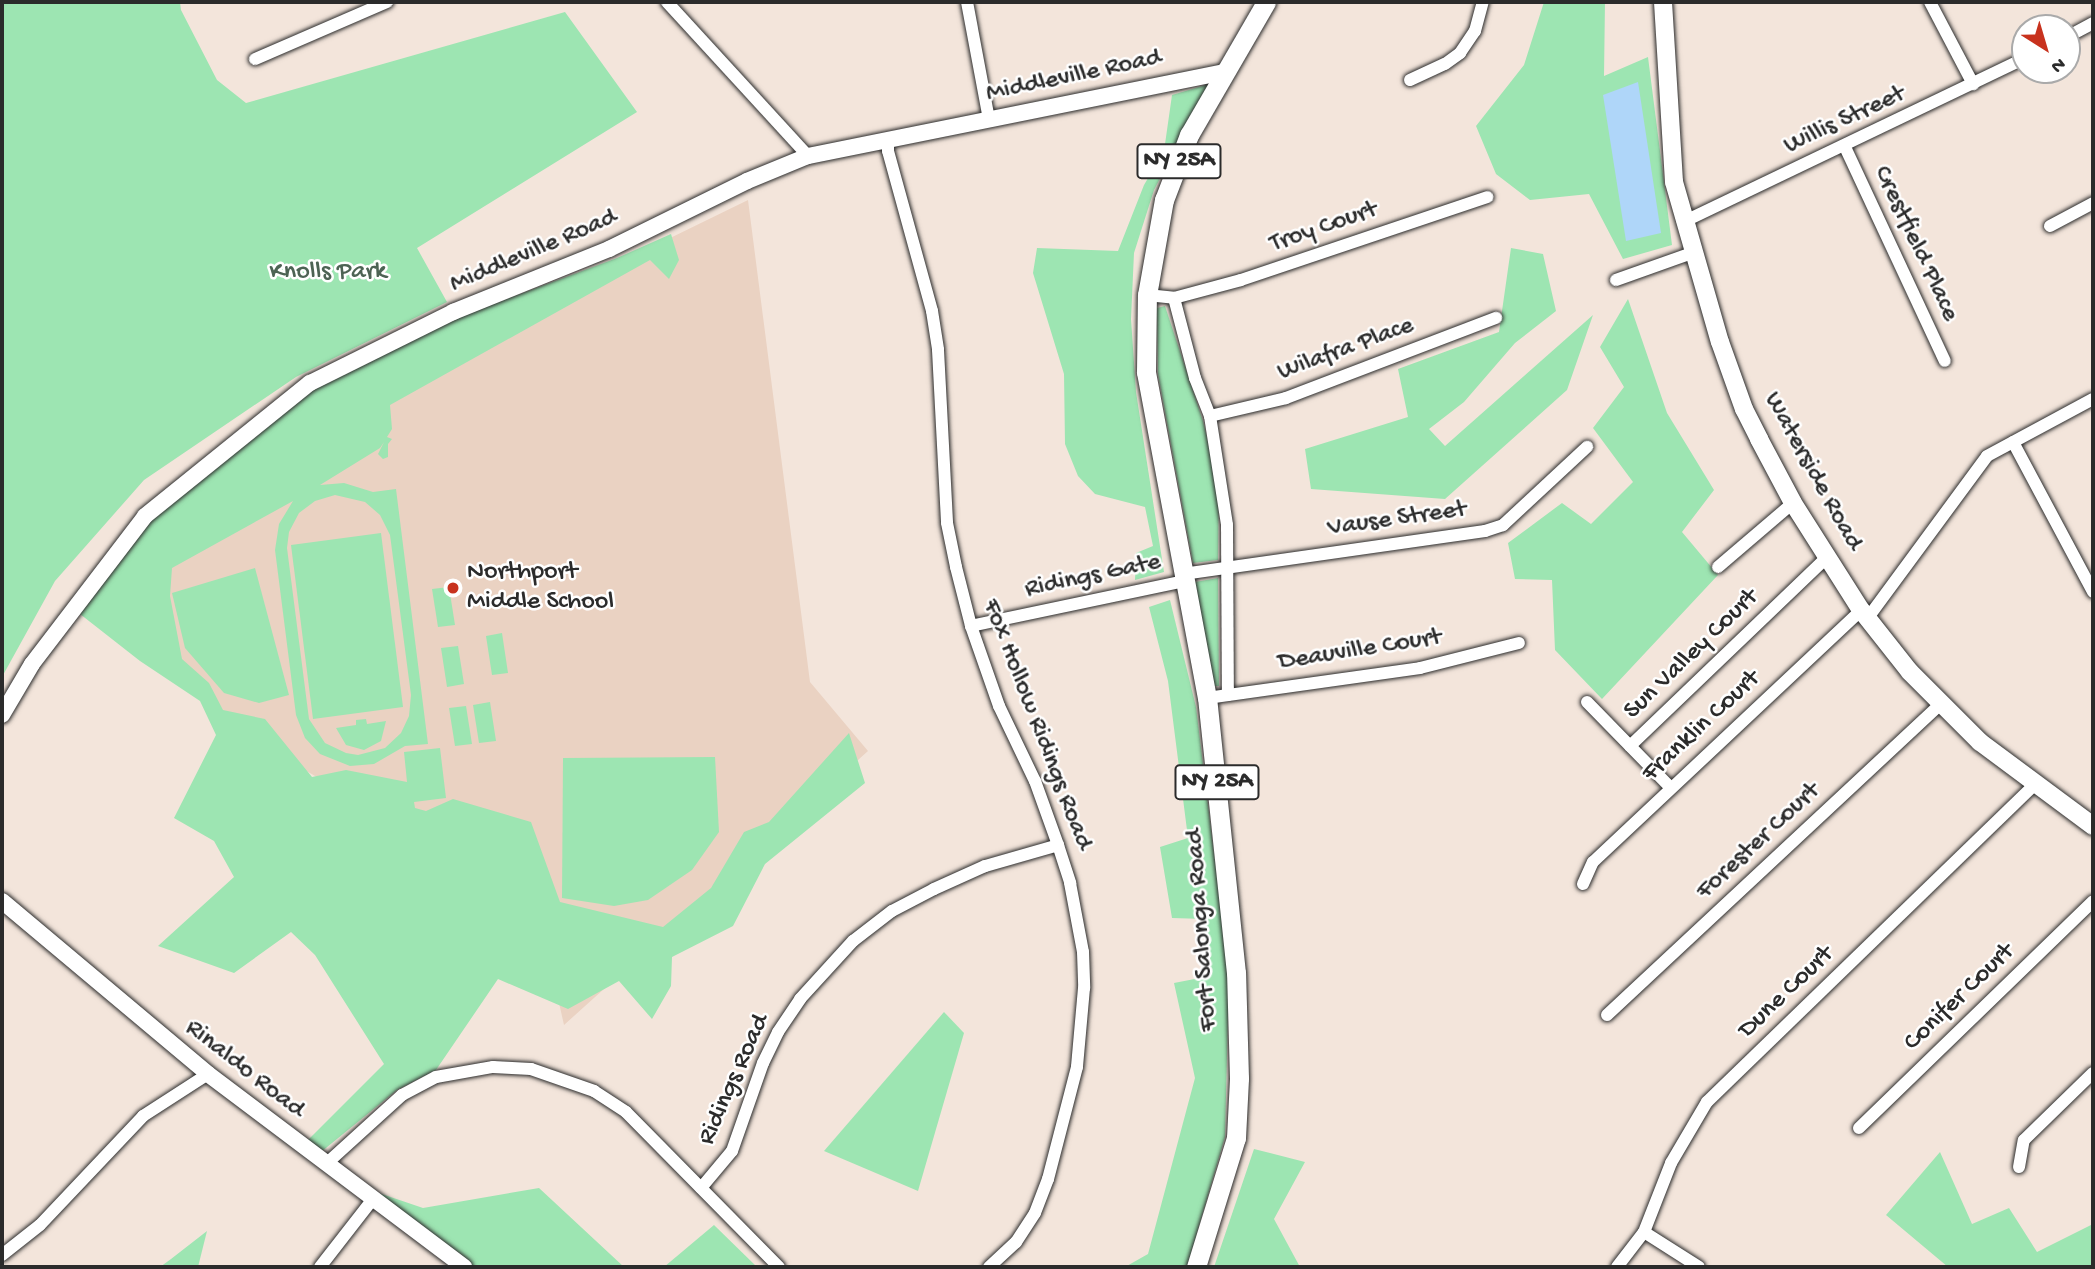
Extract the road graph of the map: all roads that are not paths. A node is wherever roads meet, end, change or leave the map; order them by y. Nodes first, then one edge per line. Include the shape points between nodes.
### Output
1 (387, 2) edge
2 (667, 2) edge
3 (967, 2) edge
4 (1266, 2) edge
5 (1483, 2) edge
6 (1663, 2) edge
7 (1930, 2) edge
8 (255, 59) dead end
9 (2011, 65) edge
10 (1224, 72) junction
11 (1410, 80) dead end
12 (1973, 85) junction
13 (989, 120) junction
14 (888, 138) junction
15 (1844, 146) junction
16 (808, 156) junction
17 (1487, 197) dead end
18 (2093, 204) edge
19 (1683, 222) junction
20 (2050, 226) dead end
21 (1692, 253) junction
22 (1616, 280) dead end
23 (1147, 295) junction
24 (1174, 298) junction
25 (1496, 318) dead end
26 (1945, 361) dead end
27 (2093, 400) edge
28 (1210, 416) junction
29 (2013, 442) junction
30 (1587, 447) dead end
31 (1793, 503) junction
32 (1827, 557) junction
33 (1227, 566) junction
34 (1718, 567) dead end
35 (1184, 577) junction
36 (2093, 592) edge
37 (1864, 615) junction
38 (971, 626) junction
39 (1519, 643) dead end
40 (1228, 695) junction
41 (1206, 698) junction
42 (1587, 702) dead end
43 (1941, 703) junction
44 (2, 715) edge
45 (1630, 746) junction
46 (2034, 785) junction
47 (1671, 786) junction
48 (2093, 826) edge
49 (1058, 845) junction
50 (1583, 884) dead end
51 (2, 901) edge
52 (2093, 901) edge
53 (1607, 1015) dead end
54 (2093, 1073) edge
55 (208, 1074) junction
56 (1859, 1128) dead end
57 (326, 1164) junction
58 (2019, 1167) dead end
59 (701, 1188) junction
60 (373, 1199) junction
61 (1644, 1232) junction
62 (2, 1255) edge
63 (320, 1267) edge
64 (464, 1267) edge
65 (779, 1267) edge
66 (989, 1267) edge
67 (1196, 1267) edge
68 (1617, 1267) edge
69 (1699, 1267) edge

1 - 8 street
2 - 16 street
3 - 13 street
4 - 10 main road, Fort Salonga Road / NY 25A
5 - 11 street via 1475,31 1460,53
6 - 19 main road, Waterside Road via 1674,182
7 - 12 street
9 - 12 street, Willis Street
10 - 13 street, Middleville Road
10 - 23 main road, Fort Salonga Road / NY 25A via 1189,135 1164,200
12 - 15 street, Willis Street
13 - 14 street, Middleville Road
14 - 16 street, Middleville Road
14 - 38 street, Fox Hollow Ridings Road via 932,312 947,523
15 - 19 street, Willis Street
15 - 26 street, Crestfield Place
16 - 44 street, Middleville Road via 609,249 453,312 310,383 145,516 32,664
17 - 24 street, Troy Court
18 - 20 street
19 - 21 main road, Waterside Road
21 - 22 street
21 - 31 main road, Waterside Road via 1744,409
23 - 24 street
23 - 35 main road, Fort Salonga Road / NY 25A via 1146,372
24 - 28 street
25 - 28 street, Wilafra Place via 1286,398
27 - 29 street, Franklin Court
28 - 33 street via 1227,525
29 - 36 street
29 - 37 street, Franklin Court via 1975,468
30 - 33 street, Vause Street via 1503,525 1494,528
31 - 32 main road, Waterside Road
31 - 34 street
32 - 37 main road, Waterside Road
32 - 45 street, Sun Valley Court
33 - 35 street, Vause Street
33 - 40 street
35 - 38 street, Ridings Gate
35 - 41 main road, Fort Salonga Road / NY 25A
37 - 43 main road, Waterside Road
37 - 47 street, Franklin Court
38 - 49 street, Fox Hollow Ridings Road via 999,706 1035,781
39 - 40 street, Deauville Court via 1420,668
40 - 41 street, Deauville Court
41 - 67 main road, Fort Salonga Road / NY 25A via 1236,974 1240,1078 1236,1138
42 - 45 street
43 - 46 main road, Waterside Road via 1980,743
43 - 53 street, Forester Court
45 - 47 street, Sun Valley Court
46 - 48 main road, Waterside Road
46 - 61 street, Dune Court via 1707,1102 1671,1163
47 - 50 street, Franklin Court via 1593,862
49 - 59 street, Ridings Road via 985,866 934,889 892,911 853,941 800,999 778,1032 762,1063 732,1151
49 - 66 street, Fox Hollow Ridings Road via 1083,952 1077,1067 1035,1213 1016,1242
51 - 55 street, Rinaldo Road
52 - 56 street, Conifer Court
54 - 58 street via 2024,1140
55 - 57 street, Rinaldo Road
55 - 62 street via 143,1116 40,1225
57 - 59 street via 401,1095 436,1077 493,1067 531,1069 594,1091 626,1112
57 - 60 street, Rinaldo Road
59 - 65 street
60 - 63 street
60 - 64 street, Rinaldo Road
61 - 68 street, Dune Court
61 - 69 street

